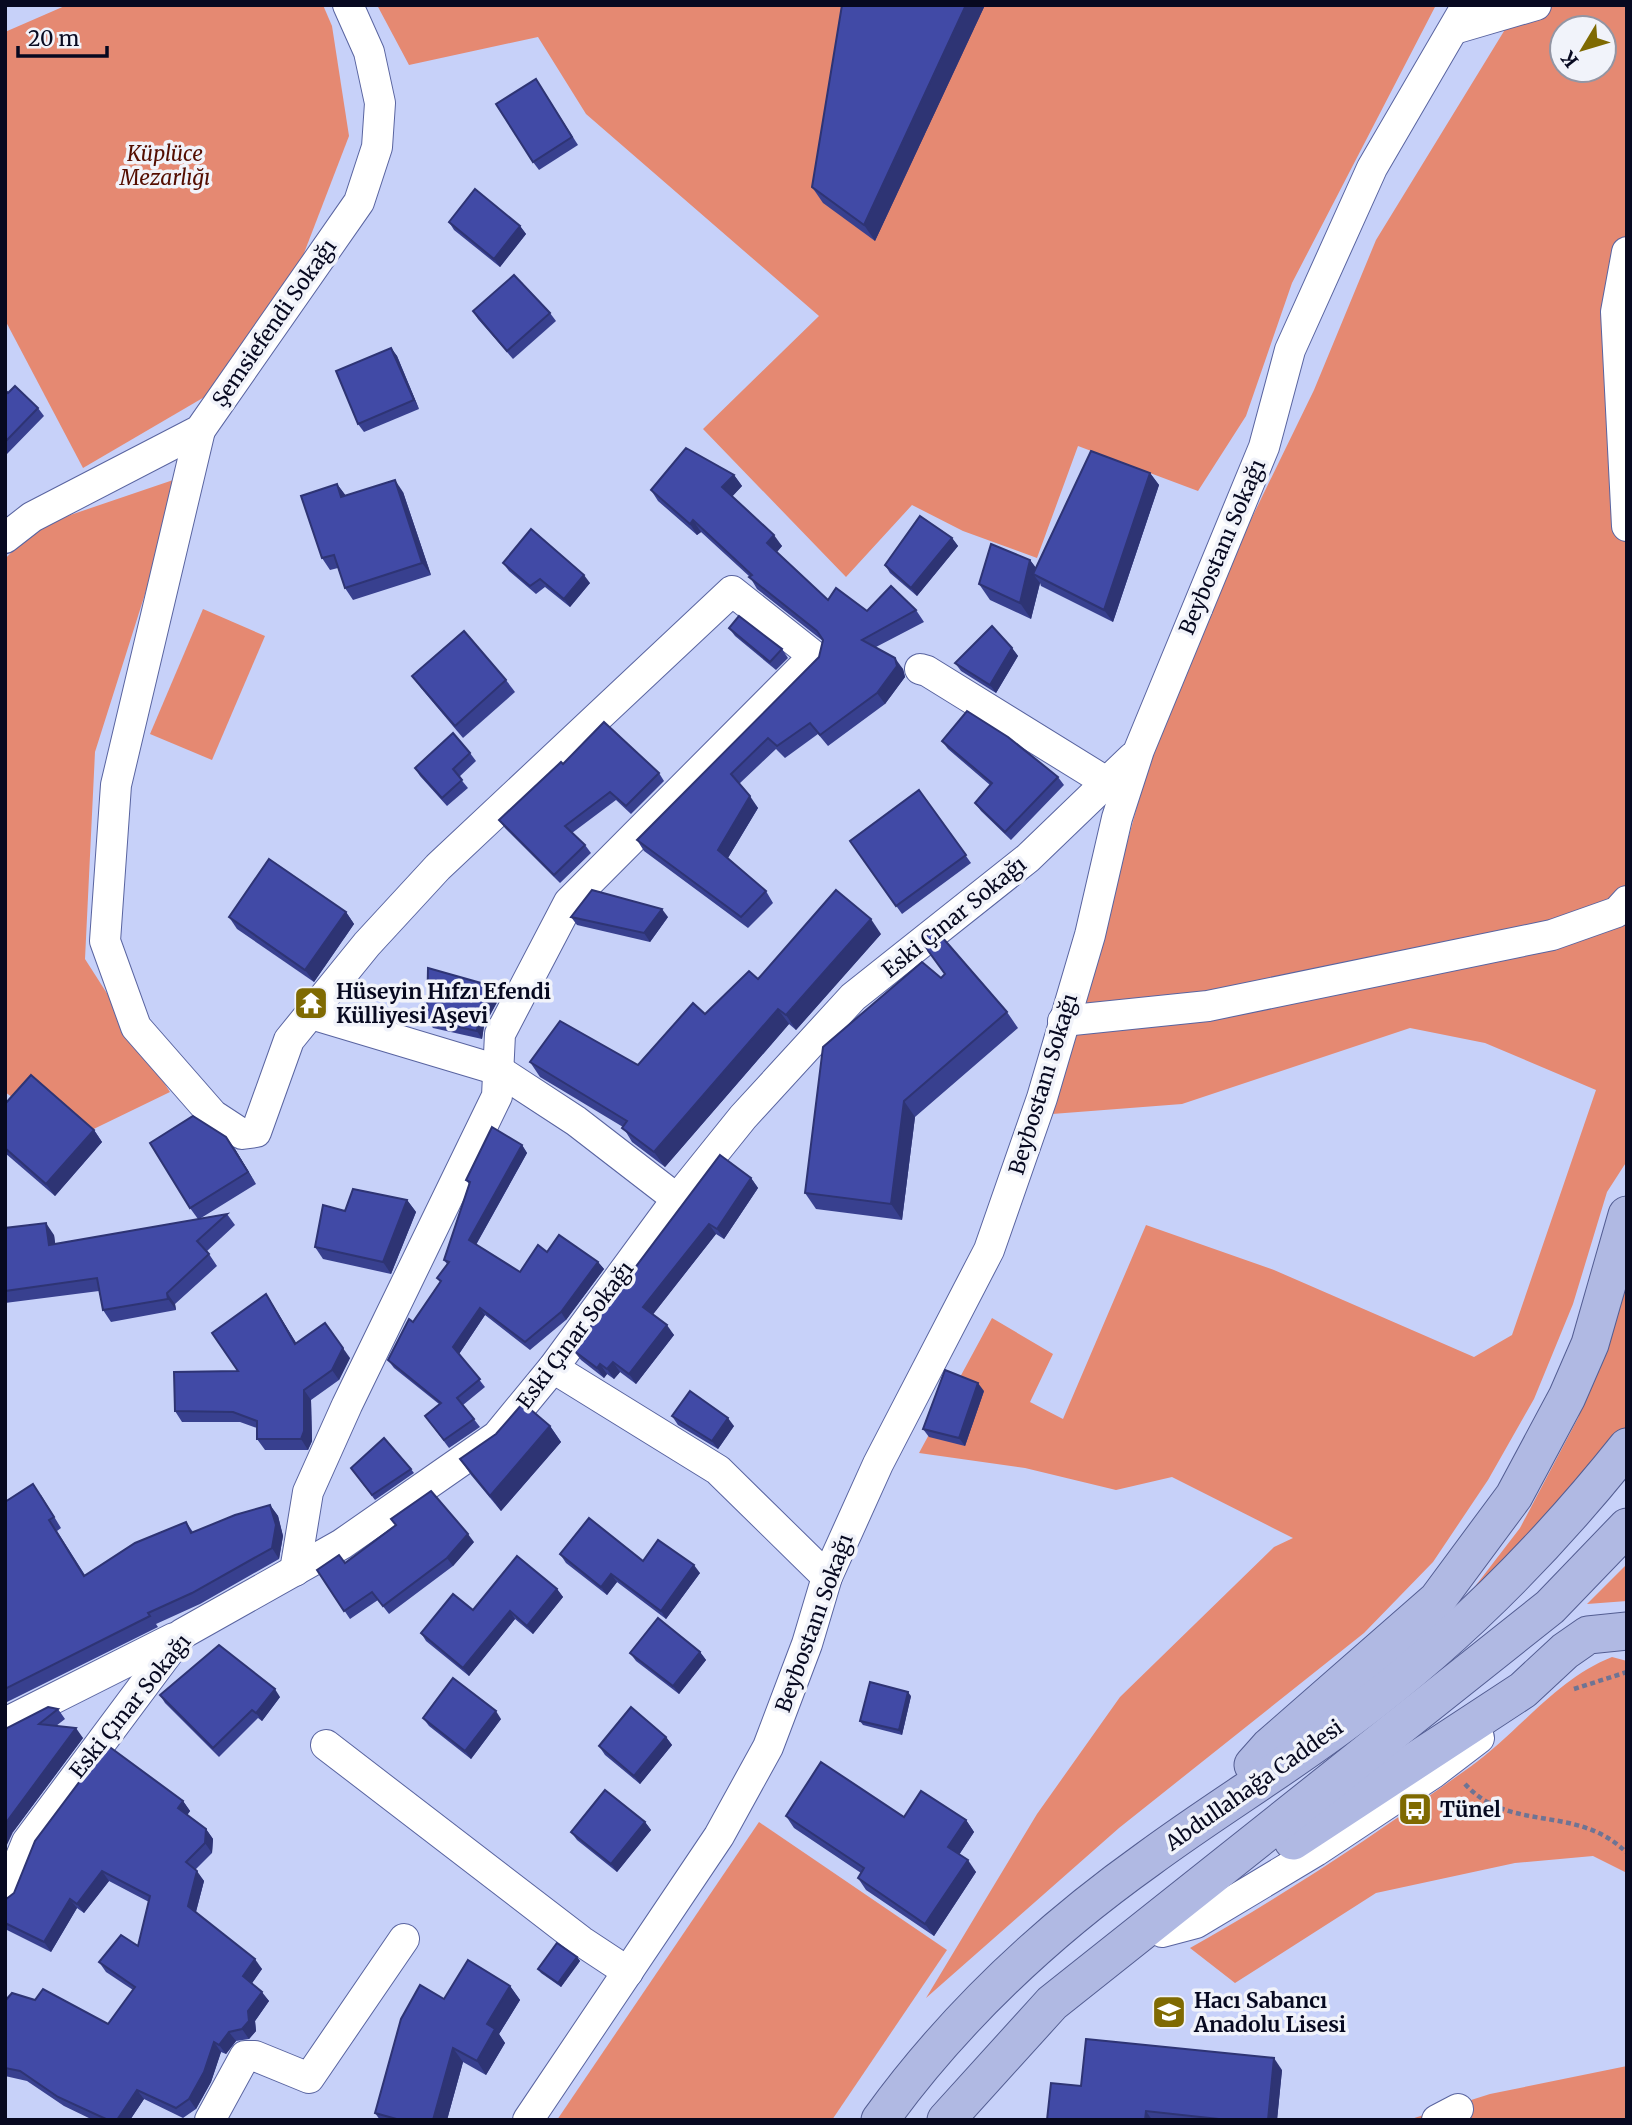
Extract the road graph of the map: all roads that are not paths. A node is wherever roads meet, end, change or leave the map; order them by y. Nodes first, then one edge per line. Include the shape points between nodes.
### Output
1 (348, 5) edge
2 (1536, 5) edge
3 (1461, 17) edge
4 (1627, 252) edge
5 (200, 430) junction
6 (1627, 526) edge
7 (5, 538) edge
8 (920, 669) dead end
9 (1139, 750) junction
10 (1108, 783) junction
11 (1627, 901) edge
12 (311, 1014) junction
13 (1063, 1021) junction
14 (498, 1070) junction
15 (677, 1199) junction
16 (1627, 1215) edge
17 (553, 1368) junction
18 (1627, 1447) edge
19 (1627, 1527) edge
20 (295, 1571) junction
21 (827, 1577) junction
22 (1627, 1631) edge
23 (182, 1634) junction
24 (1523, 1690) junction
25 (5, 1723) edge
26 (326, 1745) dead end
27 (1201, 1822) junction
28 (5, 1896) edge
29 (1148, 1934) junction
30 (404, 1939) dead end
31 (628, 1972) junction
32 (210, 2120) edge
33 (528, 2120) edge
34 (880, 2120) edge
35 (946, 2120) edge

1 - 5 street, Şemsiefendi Sokağı via 369,52 380,103 377,147 359,202
2 - 3 street
3 - 9 street, Beybostanı Sokağı via 1372,168 1290,350 1264,447
4 - 6 street via 1616,312
5 - 7 street, Şemsiefendi Sokağı via 32,517
5 - 12 street via 116,785 105,941 136,1027 213,1115 242,1134 256,1132 289,1040
8 - 10 street
9 - 10 street, Eski Çınar Sokağı
9 - 13 street, Beybostanı Sokağı via 1116,818 1090,935
10 - 15 street, Eski Çınar Sokağı via 1028,858 853,997 743,1117
11 - 13 street via 1617,912 1552,935 1208,1006
12 - 14 street
12 - 14 street via 438,867 732,591 814,656 569,902 500,1034
13 - 21 street, Beybostanı Sokağı via 1042,1098 989,1250 878,1464
14 - 15 street via 576,1121
14 - 20 street via 497,1096 309,1492
15 - 17 street, Eski Çınar Sokağı
16 - 27 main road via 1590,1344 1514,1496 1437,1600 1269,1747
17 - 20 street, Eski Çınar Sokağı via 497,1436 342,1544
17 - 21 street via 718,1470
18 - 27 main road, Abdullahağa Caddesi via 1537,1553 1437,1649 1349,1719
19 - 29 main road, Abdullahağa Caddesi via 1550,1607
20 - 23 street, Eski Çınar Sokağı
21 - 31 street, Beybostanı Sokağı via 768,1747 719,1836
22 - 24 main road via 1588,1634
23 - 25 street
23 - 28 street, Eski Çınar Sokağı via 27,1842
24 - 29 main road
24 - 29 street via 1503,1718 1316,1851 1196,1923
26 - 31 street
27 - 34 main road, Abdullahağa Caddesi via 1071,1917 1007,1975
29 - 35 main road, Abdullahağa Caddesi via 1052,2003
30 - 32 street via 309,2078 256,2056 244,2056
31 - 33 street, Beybostanı Sokağı

